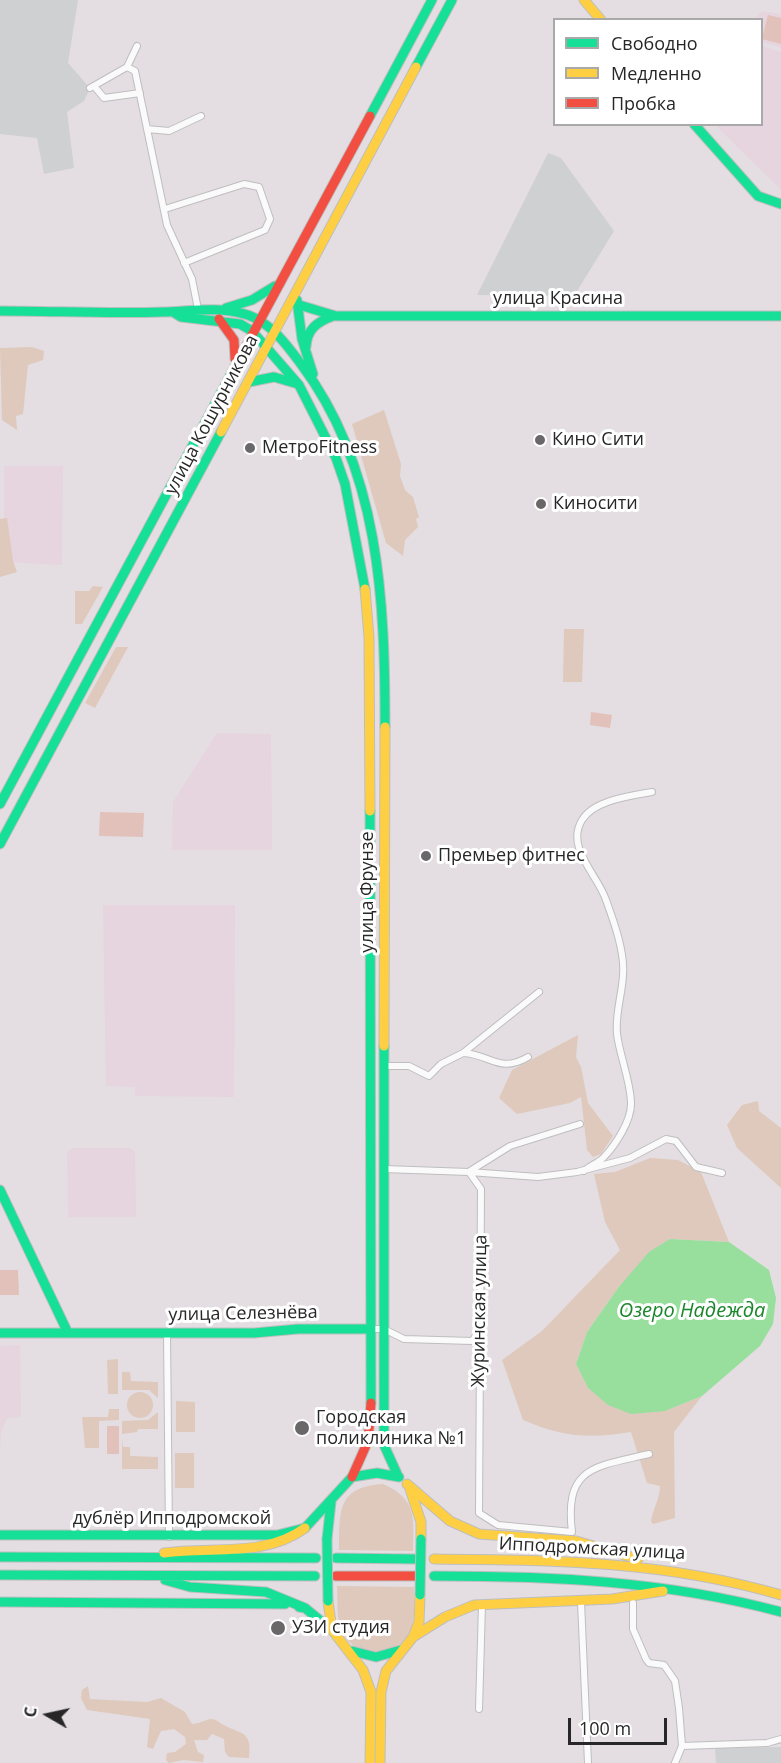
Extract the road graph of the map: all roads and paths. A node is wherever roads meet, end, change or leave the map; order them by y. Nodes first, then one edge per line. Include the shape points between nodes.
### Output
1 (432, 0) edge
2 (452, 0) edge
3 (584, 0) edge
4 (599, 18) edge
5 (137, 45) dead end
6 (127, 67) junction
7 (140, 93) junction
8 (201, 116) dead end
9 (696, 126) edge
10 (147, 129) junction
11 (781, 204) edge
12 (165, 209) junction
13 (184, 263) junction
14 (279, 282) junction
15 (298, 287) junction
16 (296, 304) junction
17 (198, 309) junction
18 (0, 311) edge
19 (173, 312) junction
20 (218, 314) junction
21 (336, 316) junction
22 (781, 316) edge
23 (259, 319) junction
24 (252, 331) junction
25 (275, 332) junction
26 (267, 347) junction
27 (307, 354) junction
28 (233, 367) junction
29 (249, 382) junction
30 (316, 382) junction
31 (299, 385) junction
32 (652, 792) dead end
33 (0, 804) edge
34 (385, 818) junction
35 (370, 819) junction
36 (0, 844) edge
37 (370, 885) junction
38 (385, 885) junction
39 (539, 992) dead end
40 (463, 1053) junction
41 (528, 1058) dead end
42 (384, 1066) junction
43 (580, 1124) dead end
44 (384, 1169) junction
45 (584, 1171) junction
46 (469, 1172) junction
47 (722, 1173) dead end
48 (0, 1190) edge
49 (369, 1329) junction
50 (384, 1329) junction
51 (480, 1332) junction
52 (0, 1333) edge
53 (68, 1333) junction
54 (167, 1333) junction
55 (649, 1454) dead end
56 (398, 1476) junction
57 (352, 1477) junction
58 (407, 1484) junction
59 (332, 1499) junction
60 (305, 1528) junction
61 (0, 1535) edge
62 (169, 1537) junction
63 (3, 1556) edge
64 (145, 1558) junction
65 (316, 1558) dead end
66 (336, 1558) dead end
67 (415, 1559) dead end
68 (434, 1559) dead end
69 (662, 1566) junction
70 (2, 1575) edge
71 (149, 1576) junction
72 (315, 1576) dead end
73 (336, 1576) dead end
74 (415, 1576) dead end
75 (434, 1576) dead end
76 (684, 1589) junction
77 (781, 1595) edge
78 (0, 1602) edge
79 (581, 1602) junction
80 (633, 1603) dead end
81 (482, 1605) junction
82 (305, 1608) junction
83 (781, 1612) edge
84 (332, 1630) junction
85 (413, 1637) junction
86 (403, 1649) junction
87 (350, 1650) junction
88 (376, 1692) junction
89 (479, 1709) dead end
90 (781, 1739) edge
91 (682, 1746) junction
92 (370, 1763) edge
93 (380, 1763) edge
94 (588, 1763) edge
95 (675, 1763) edge

1 - 14 main road, улица Кошурникова
2 - 15 main road, улица Кошурникова
3 - 4 main road
5 - 6 street
6 - 7 street via 135,71
6 - 7 street via 92,87 104,98
7 - 10 street
8 - 10 street via 169,131
9 - 11 main road via 758,196
10 - 12 street
12 - 13 street via 173,242
12 - 13 street via 244,184 259,187 270,219 265,230
13 - 17 street
14 - 20 main road via 247,304
14 - 23 main road, улица Кошурникова
15 - 16 main road
15 - 25 main road, улица Кошурникова
16 - 21 main road, улица Красина
16 - 27 main road
17 - 19 main road
17 - 20 main road
18 - 19 main road
19 - 20 main road via 186,318
20 - 23 main road
20 - 24 main road
20 - 28 main road via 234,340 237,354
21 - 22 main road, улица Красина
21 - 27 main road, улица Красина via 314,325 308,335
23 - 24 main road, улица Кошурникова
23 - 25 main road, улица Фрунзе
24 - 26 main road, улица Фрунзе
24 - 28 main road, улица Кошурникова
25 - 26 main road, улица Кошурникова
25 - 30 main road, улица Фрунзе
26 - 29 main road, улица Кошурникова
26 - 31 main road, улица Фрунзе
27 - 30 main road
28 - 33 main road, улица Кошурникова
29 - 31 main road via 273,376
29 - 36 main road, улица Кошурникова
30 - 34 main road, улица Фрунзе via 359,478 380,574 385,636
31 - 35 main road, улица Фрунзе via 345,484 364,575 369,637
32 - 45 street via 595,807 578,830 577,842 606,898 622,959 624,973 616,1024 631,1102 624,1127 602,1159
34 - 35 main road
34 - 38 main road, улица Фрунзе
35 - 37 main road, улица Фрунзе
37 - 38 main road
37 - 49 main road, улица Фрунзе
38 - 42 main road, улица Фрунзе
39 - 40 street
40 - 41 street via 473,1053 492,1063 516,1064
40 - 42 street via 441,1064 429,1076 409,1066
42 - 44 main road, улица Фрунзе
43 - 46 street via 510,1146
44 - 46 street
44 - 50 main road, улица Фрунзе
45 - 46 street via 538,1177
45 - 47 street via 630,1158 666,1139 676,1141 696,1167
46 - 51 street, Журинская улица via 481,1189
48 - 53 main road
49 - 50 street, улица Селезнёва
49 - 54 main road, улица Селезнёва
49 - 57 main road, улица Фрунзе via 369,1441
50 - 51 street, улица Селезнёва via 404,1339 426,1340 472,1341
50 - 56 main road, улица Фрунзе via 384,1445
51 - 55 street, Журинская улица via 479,1513 498,1525 572,1532 572,1492 589,1469
52 - 53 main road, улица Селезнёва
53 - 54 main road, улица Селезнёва
54 - 62 street
56 - 57 main road via 365,1473
56 - 58 main road
57 - 59 main road, улица Фрунзе
58 - 69 main road via 450,1521 478,1534 576,1541
58 - 85 main road, bridge via 421,1522 419,1622
59 - 60 main road
59 - 84 main road, bridge via 327,1539
60 - 62 main road, дублёр Ипподромской via 276,1535
60 - 64 main road via 286,1541 256,1547 186,1548
61 - 62 main road, дублёр Ипподромской
63 - 64 main road
64 - 65 main road
66 - 67 main road
68 - 69 main road, Ипподромская улица via 548,1559
69 - 77 main road, Ипподромская улица via 718,1576
70 - 71 main road
71 - 72 main road
71 - 82 main road via 190,1587 266,1592
73 - 74 main road
75 - 76 main road, Ипподромская улица via 598,1578
76 - 79 main road
76 - 83 main road, Ипподромская улица
78 - 82 main road via 277,1602
79 - 81 main road
79 - 94 street
80 - 91 street via 633,1629 646,1659 664,1665 675,1681
81 - 85 main road via 445,1617
81 - 89 street
82 - 84 main road
84 - 87 main road
85 - 86 main road
86 - 87 main road via 374,1659
86 - 88 main road
87 - 88 main road
88 - 92 main road
88 - 93 main road
90 - 91 street via 767,1743
91 - 95 street

